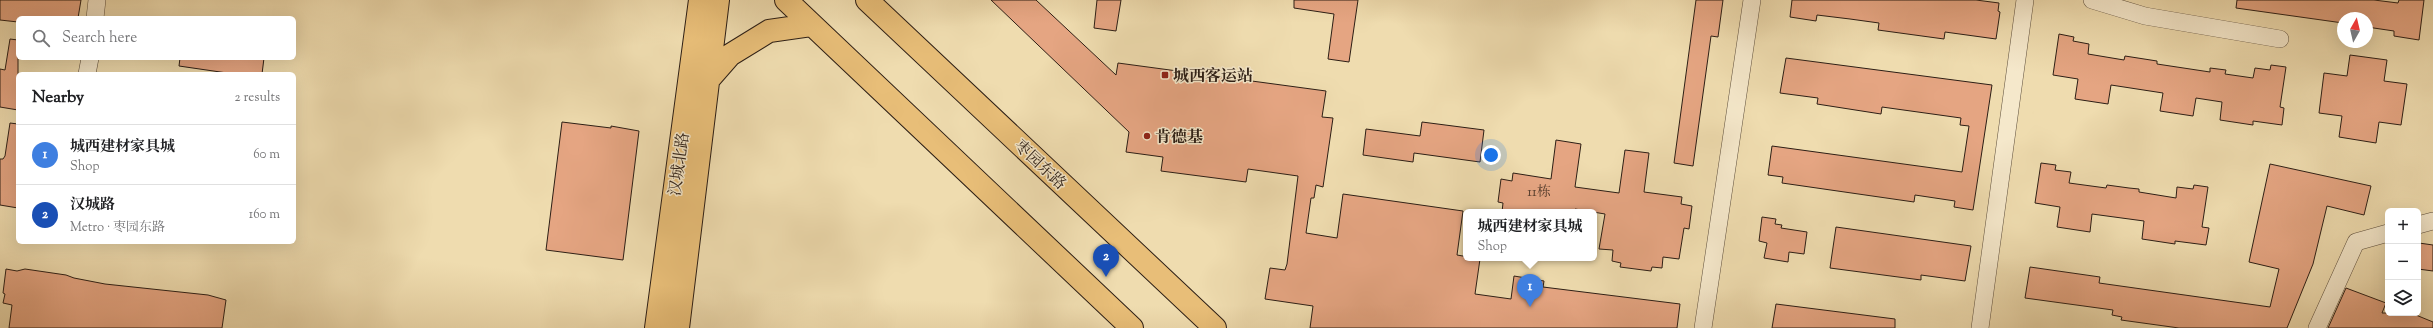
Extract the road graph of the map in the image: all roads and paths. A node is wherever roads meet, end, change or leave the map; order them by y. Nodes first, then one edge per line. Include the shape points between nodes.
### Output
1 (97, 0) edge
2 (700, 0) edge
3 (718, 0) edge
4 (786, 0) edge
5 (867, 0) edge
6 (1752, 0) edge
7 (2025, 0) edge
8 (2092, 0) edge
9 (95, 16) edge
10 (811, 25) junction
11 (2280, 39) dead end
12 (90, 60) edge
13 (88, 72) edge
14 (709, 79) junction
15 (2433, 221) edge
16 (2421, 224) edge
17 (2385, 234) edge
18 (656, 328) edge
19 (678, 328) edge
20 (1132, 328) edge
21 (1215, 328) edge
22 (1703, 328) edge
23 (1980, 328) edge
24 (2317, 328) edge

1 - 9 street
2 - 18 main road, 汉城北路
3 - 14 main road, 汉城北路
4 - 10 main road
5 - 21 main road, 枣园东路
6 - 22 street
7 - 23 street
8 - 11 street via 2145,16
10 - 14 main road via 769,31 730,55
10 - 20 main road
12 - 13 street
14 - 19 main road, 汉城北路
15 - 16 street
17 - 24 street via 2356,242

